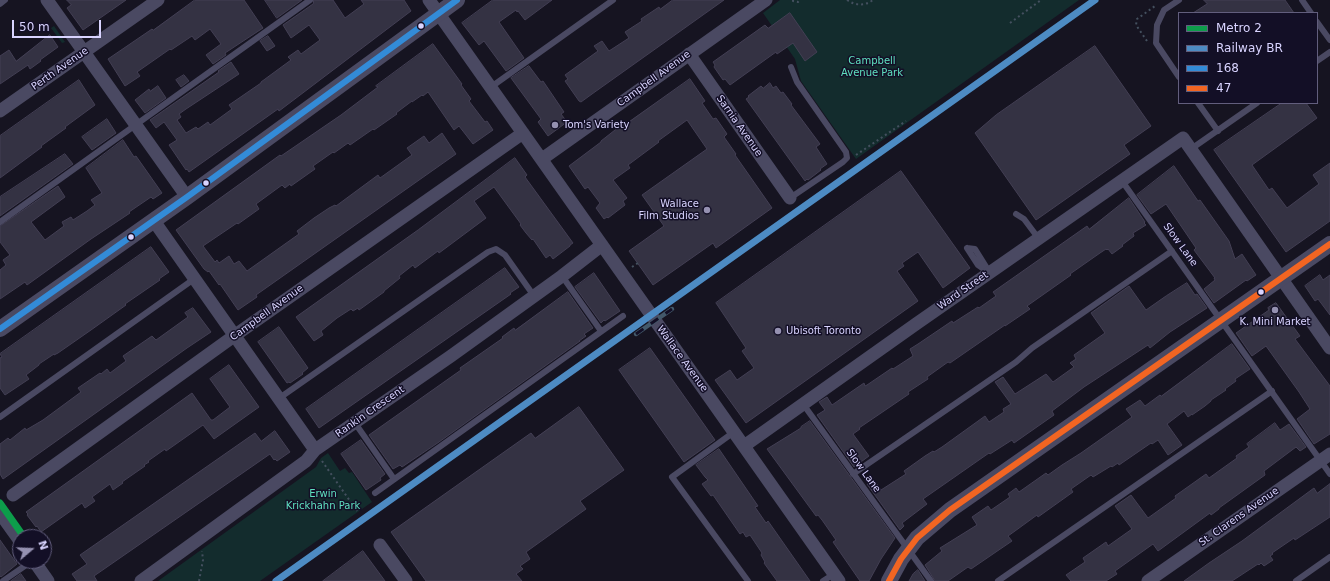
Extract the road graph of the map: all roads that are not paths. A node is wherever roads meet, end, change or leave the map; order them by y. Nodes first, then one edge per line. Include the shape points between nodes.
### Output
1 (5, 0) edge
2 (47, 0) edge
3 (158, 0) edge
4 (310, 0) edge
5 (430, 0) edge
6 (458, 0) edge
7 (613, 0) edge
8 (766, 0) edge
9 (1179, 0) edge
10 (1302, 0) edge
11 (0, 4) edge
12 (1310, 12) edge
13 (439, 13) junction
14 (1318, 23) edge
15 (1330, 40) edge
16 (84, 52) junction
17 (1330, 52) edge
18 (689, 54) junction
19 (1318, 60) edge
20 (791, 67) dead end
21 (1178, 76) edge
22 (492, 87) junction
23 (1199, 104) edge
24 (1257, 104) edge
25 (0, 111) edge
26 (136, 126) junction
27 (1218, 131) junction
28 (523, 133) junction
29 (1191, 150) junction
30 (542, 159) junction
31 (1122, 181) junction
32 (187, 197) junction
33 (790, 198) joint
34 (1016, 214) dead end
35 (154, 220) junction
36 (0, 222) edge
37 (1039, 239) junction
38 (1330, 244) edge
39 (602, 245) junction
40 (1172, 251) junction
41 (562, 276) junction
42 (194, 279) junction
43 (1282, 279) junction
44 (534, 296) junction
45 (623, 316) dead end
46 (1221, 320) junction
47 (0, 329) edge
48 (601, 331) junction
49 (234, 336) junction
50 (1330, 348) edge
51 (1272, 391) junction
52 (278, 399) junction
53 (803, 404) junction
54 (0, 417) edge
55 (355, 423) junction
56 (734, 432) junction
57 (744, 446) junction
58 (315, 450) junction
59 (1325, 457) edge
60 (853, 474) junction
61 (1330, 474) edge
62 (394, 479) junction
63 (375, 493) dead end
64 (13, 495) dead end
65 (0, 513) edge
66 (12, 530) edge
67 (380, 545) dead end
68 (908, 548) junction
69 (1330, 557) edge
70 (21, 569) edge
71 (39, 569) edge
72 (832, 579) edge
73 (4, 581) edge
74 (48, 581) edge
75 (141, 581) edge
76 (406, 581) edge
77 (748, 581) edge
78 (889, 581) edge
79 (931, 581) edge
80 (998, 581) edge
81 (1148, 581) edge
82 (1296, 581) edge

1 - 11 lane
2 - 16 street
3 - 16 street, Perth Avenue
4 - 26 lane
5 - 13 street, Wallace Avenue
6 - 13 street
7 - 22 lane
8 - 18 street, Campbell Avenue
9 - 21 lane via 1164,10 1157,25 1156,43
10 - 12 lane
13 - 22 street, Wallace Avenue
13 - 32 street
14 - 15 lane
16 - 25 street, Perth Avenue
16 - 26 street
17 - 19 lane
18 - 30 street, Campbell Avenue
18 - 33 street, Sarnia Avenue
20 - 33 lane via 797,82 846,152 847,158
22 - 28 street, Wallace Avenue
23 - 27 lane
24 - 27 lane
26 - 32 street
26 - 36 lane
27 - 29 lane
28 - 30 street, Wallace Avenue
28 - 49 street, Campbell Avenue
29 - 31 street, Ward Street via 1183,138
29 - 43 street
30 - 39 street, Wallace Avenue
31 - 37 street, Ward Street
31 - 40 lane, Slow Lane
32 - 35 street
34 - 37 lane via 1024,219
35 - 42 street
35 - 47 street
37 - 53 street, Ward Street
38 - 43 street
39 - 41 street, Rankin Crescent
39 - 56 street, Wallace Avenue
40 - 46 lane, Slow Lane
40 - 60 lane
41 - 44 street, Rankin Crescent
41 - 48 lane
42 - 49 street
42 - 54 lane
43 - 46 street
43 - 50 street
44 - 52 lane via 505,255 496,249 488,252
44 - 55 street, Rankin Crescent
45 - 48 lane
46 - 51 lane, Slow Lane
46 - 68 street via 950,510
48 - 62 lane
49 - 52 street
49 - 64 street, Campbell Avenue
51 - 59 lane, Slow Lane
51 - 80 lane
52 - 58 street
53 - 57 street, Ward Street
53 - 60 lane, Slow Lane
55 - 58 street, Rankin Crescent
55 - 62 lane
56 - 57 street, Wallace Avenue
56 - 77 lane via 672,477
57 - 72 street, Wallace Avenue
58 - 75 street, Rankin Crescent via 306,461
59 - 61 lane, Slow Lane
59 - 81 street, St. Clarens Avenue
60 - 68 lane, Slow Lane
62 - 63 lane
65 - 66 street
67 - 76 street
68 - 78 street
68 - 79 lane, Slow Lane
69 - 82 lane
70 - 73 lane
71 - 74 street

